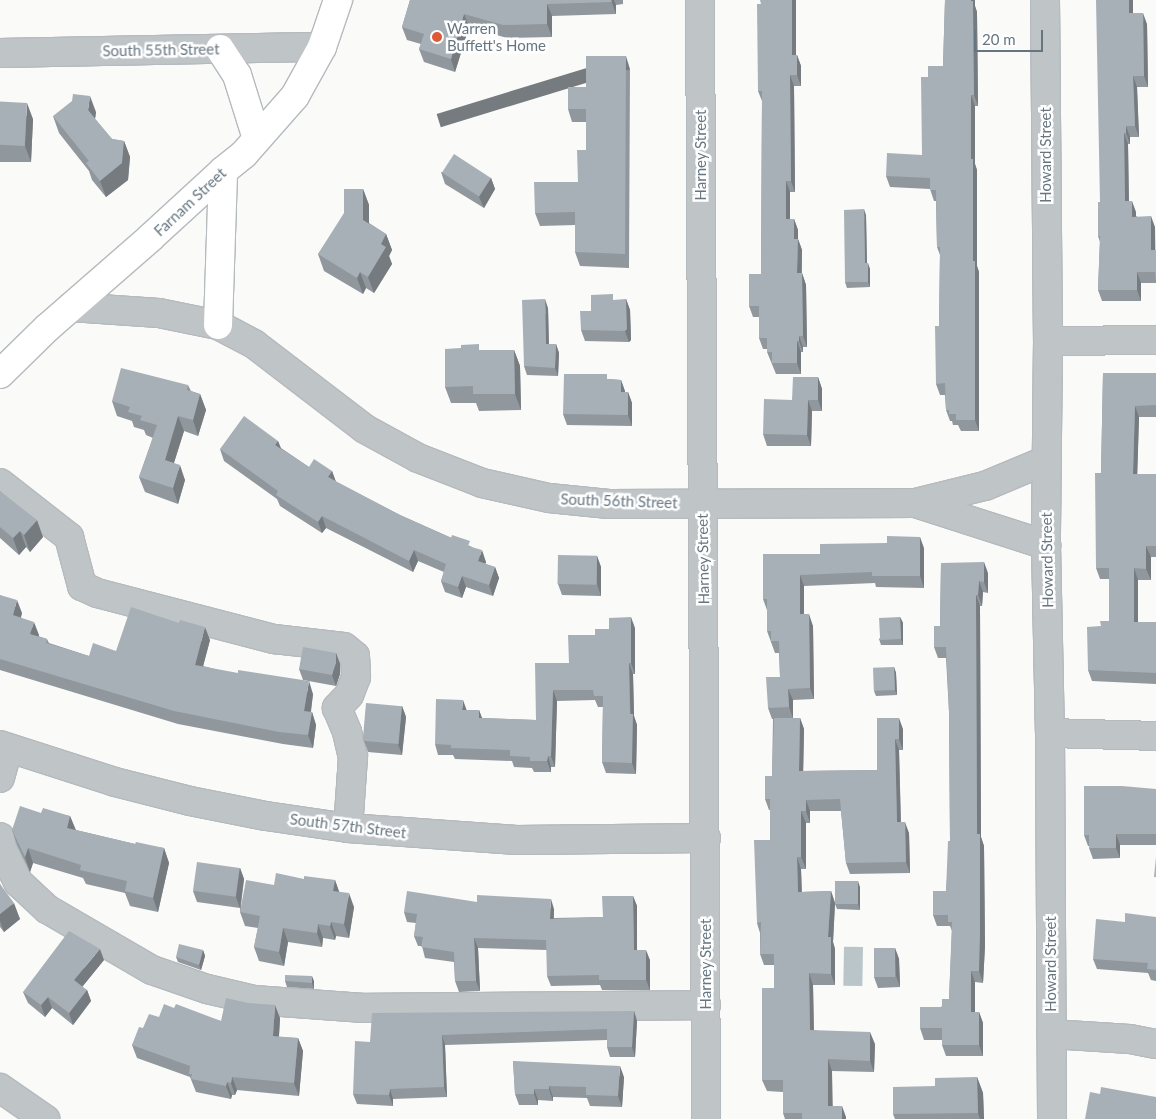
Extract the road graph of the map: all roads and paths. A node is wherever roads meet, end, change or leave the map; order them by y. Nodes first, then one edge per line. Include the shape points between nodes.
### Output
1 (338, 0) edge
2 (700, 0) edge
3 (1045, 0) edge
4 (322, 47) junction
5 (220, 49) junction
6 (0, 53) edge
7 (257, 140) junction
8 (223, 171) junction
9 (71, 307) junction
10 (218, 325) junction
11 (1156, 340) edge
12 (1048, 341) junction
13 (0, 374) edge
14 (1047, 460) junction
15 (0, 483) edge
16 (916, 503) junction
17 (703, 504) junction
18 (1046, 546) junction
19 (1050, 733) junction
20 (1156, 736) edge
21 (4, 746) edge
22 (0, 778) edge
23 (348, 828) junction
24 (0, 837) edge
25 (706, 838) junction
26 (706, 1005) junction
27 (1051, 1034) junction
28 (1156, 1044) edge
29 (0, 1088) edge
30 (45, 1119) edge
31 (706, 1119) edge
32 (1052, 1119) edge

1 - 4 main road, Farnam Street
2 - 17 street, Harney Street
3 - 12 street, Howard Street
4 - 5 street, South 55th Street
4 - 7 main road, Farnam Street via 295,96
5 - 6 street, South 55th Street
5 - 7 main road via 237,75
7 - 8 main road, Farnam Street
8 - 9 main road, Farnam Street
8 - 10 main road
9 - 10 street, South 56th Street via 159,312
9 - 13 main road, Farnam Street
10 - 17 street, South 56th Street via 254,344 365,429 448,471 482,483 549,498 609,504
11 - 12 street
12 - 14 street, Howard Street
14 - 16 street, South 56th Street via 985,486
14 - 18 street, Howard Street
15 - 23 street via 69,537 82,586 97,593 274,639 344,647 355,656 356,677 349,695 337,708 353,757
16 - 17 street, South 56th Street
16 - 18 street, South 56th Street
17 - 25 street, Harney Street
18 - 19 street, Howard Street
19 - 20 street
19 - 27 street, Howard Street
21 - 22 street
21 - 23 street, South 57th Street via 114,782 190,801
23 - 25 street, South 57th Street via 517,840
24 - 26 street via 2,849 18,882 47,909 152,970 207,989 254,1000 364,1008
25 - 26 street, Harney Street
26 - 31 street, Harney Street
27 - 28 street via 1130,1039
27 - 32 street, Howard Street
29 - 30 street

